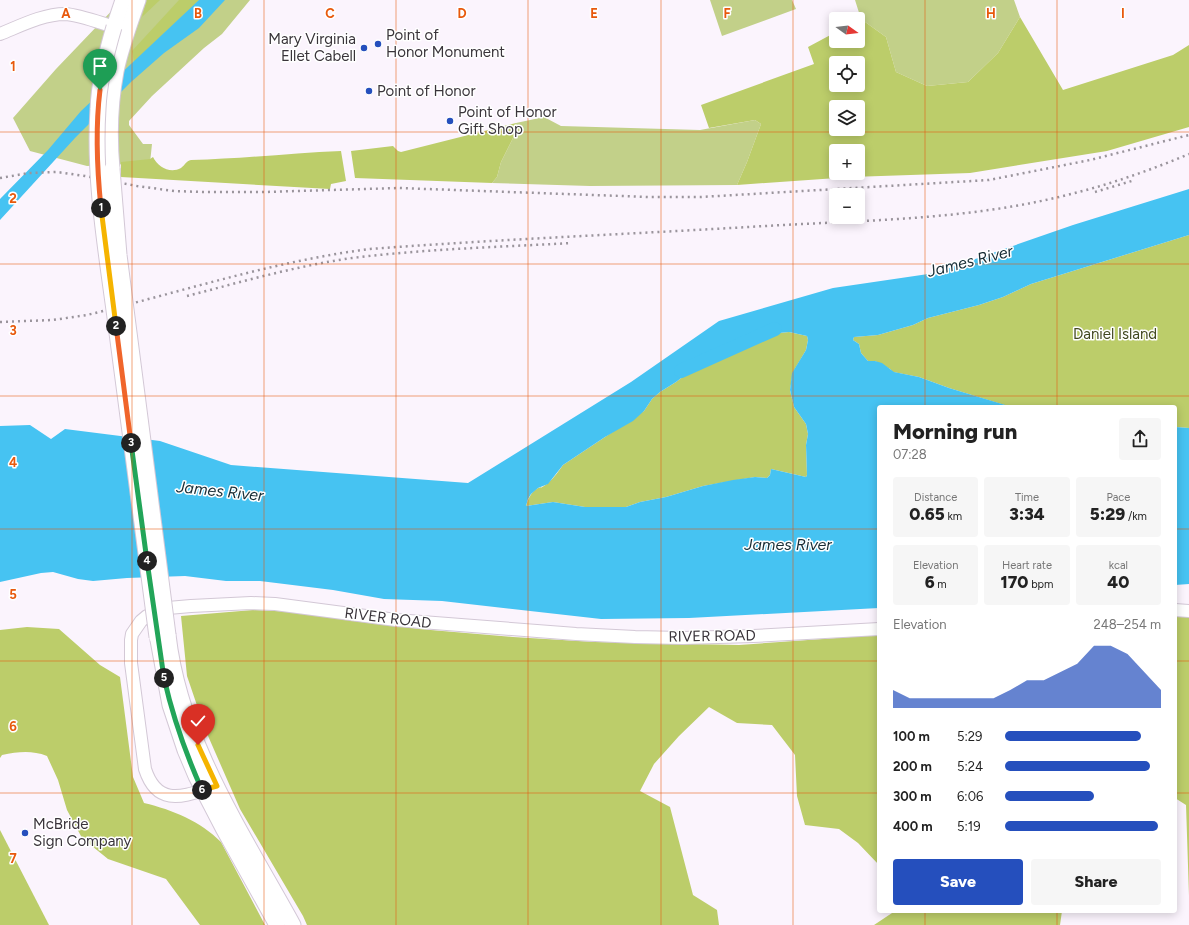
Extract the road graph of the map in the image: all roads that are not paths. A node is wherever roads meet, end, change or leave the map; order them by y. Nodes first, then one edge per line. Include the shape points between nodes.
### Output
1 (122, 0) edge
2 (138, 0) edge
3 (121, 29) junction
4 (0, 34) edge
5 (1177, 610) edge
6 (1189, 611) edge
7 (877, 629) edge
8 (210, 788) junction
9 (277, 925) edge
10 (293, 925) edge

1 - 3 main road
2 - 3 main road
3 - 4 street via 66,14 27,23
3 - 8 main road, bridge via 106,58 98,108 96,161 124,389 162,636 170,705 185,750
5 - 6 street
7 - 8 street, RIVER ROAD via 753,636 635,637 396,620 276,604 244,603 168,608 141,620 131,640 131,663 147,776 155,789 166,795 178,796
8 - 9 main road
8 - 10 main road

